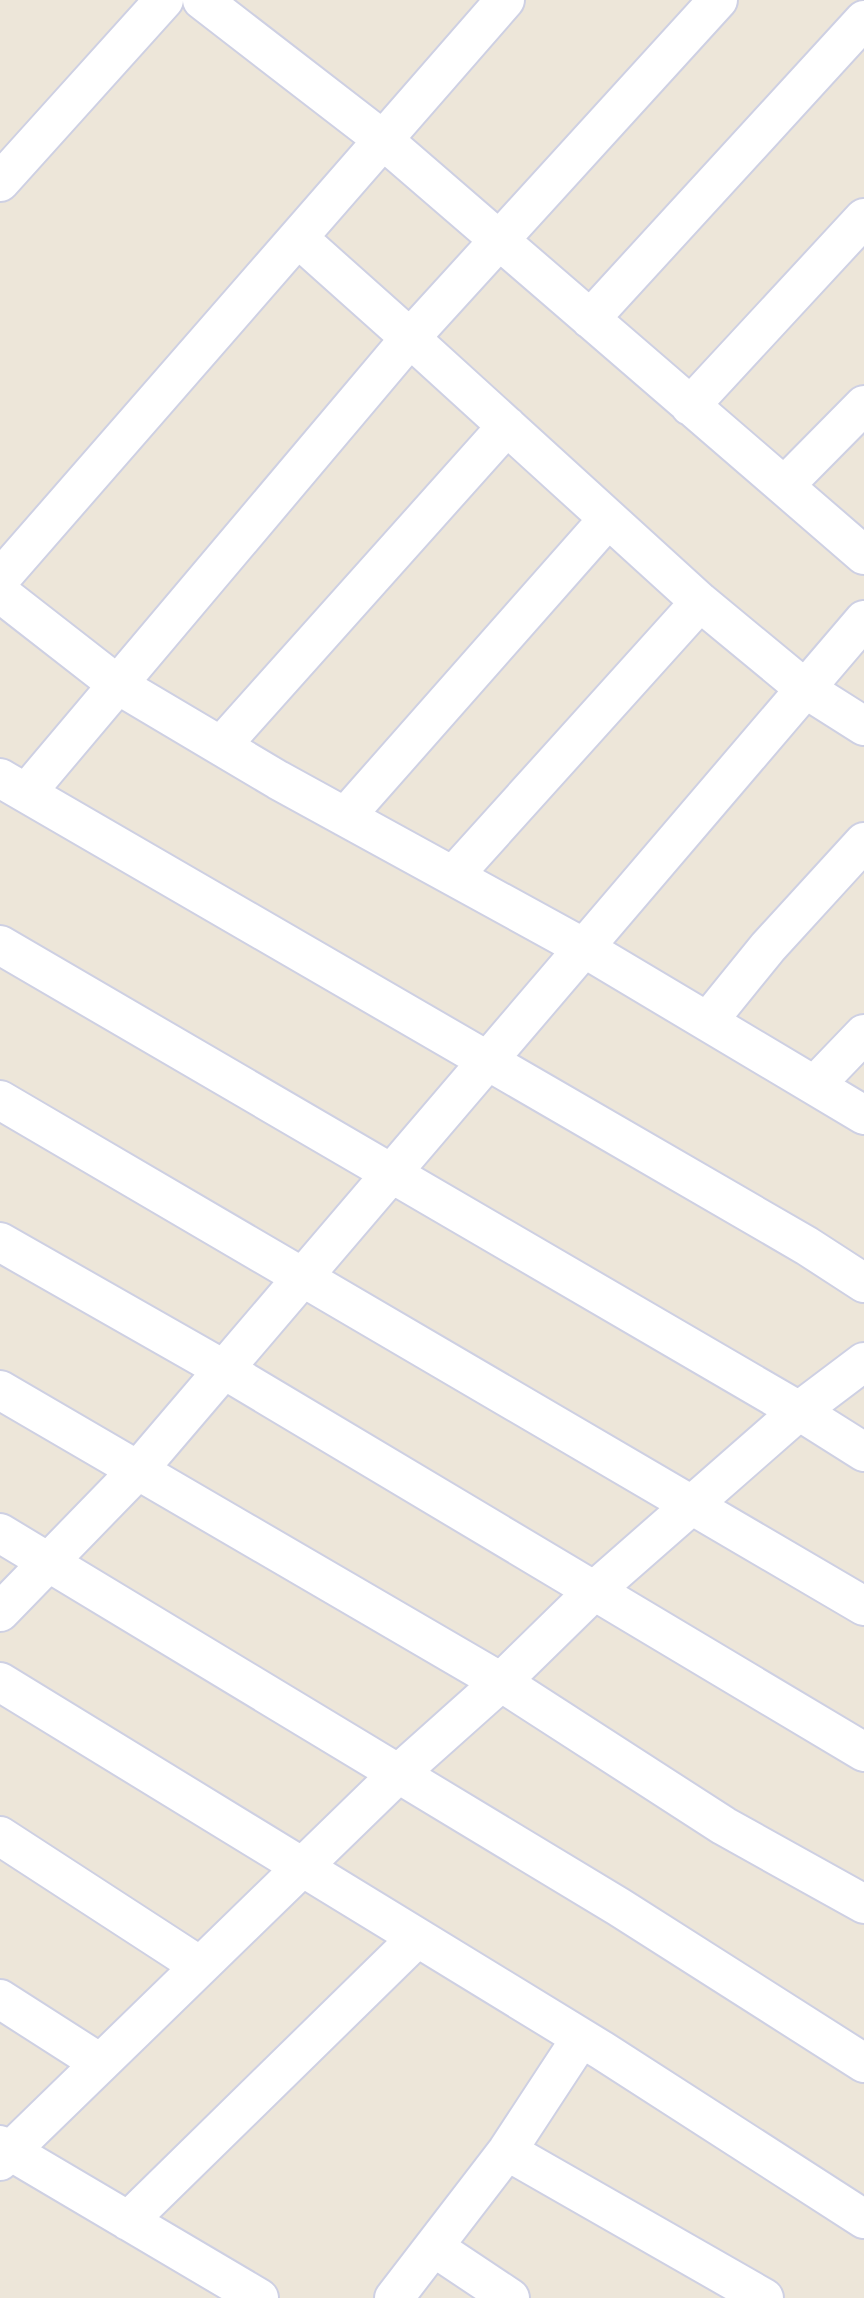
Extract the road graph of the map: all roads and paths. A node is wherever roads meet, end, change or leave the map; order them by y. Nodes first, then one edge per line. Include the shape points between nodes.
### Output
1 (164, 0) edge
2 (202, 0) edge
3 (505, 0) edge
4 (718, 0) edge
5 (864, 20) edge
6 (382, 139) junction
7 (0, 182) edge
8 (864, 218) edge
9 (298, 238) junction
10 (498, 240) junction
11 (590, 319) junction
12 (410, 338) junction
13 (690, 405) junction
14 (864, 405) edge
15 (507, 426) junction
16 (783, 486) junction
17 (608, 519) junction
18 (864, 555) edge
19 (0, 579) edge
20 (0, 593) edge
21 (700, 602) junction
22 (864, 620) edge
23 (118, 685) junction
24 (804, 688) junction
25 (864, 726) edge
26 (220, 746) junction
27 (13, 785) edge
28 (345, 817) junction
29 (864, 842) edge
30 (453, 876) junction
31 (0, 945) edge
32 (584, 948) junction
33 (708, 1021) junction
34 (864, 1034) edge
35 (488, 1060) junction
36 (815, 1085) junction
37 (0, 1100) edge
38 (864, 1115) edge
39 (391, 1174) junction
40 (0, 1242) edge
41 (303, 1276) junction
42 (864, 1283) edge
43 (864, 1362) edge
44 (223, 1370) junction
45 (0, 1390) edge
46 (799, 1411) junction
47 (864, 1452) edge
48 (138, 1470) junction
49 (692, 1504) junction
50 (0, 1533) edge
51 (49, 1561) junction
52 (596, 1589) junction
53 (864, 1606) edge
54 (0, 1612) edge
55 (0, 1682) edge
56 (502, 1682) junction
57 (864, 1752) edge
58 (398, 1774) junction
59 (0, 1836) edge
60 (302, 1867) junction
61 (864, 1904) edge
62 (417, 1938) junction
63 (200, 1966) junction
64 (0, 1999) edge
65 (581, 2038) junction
66 (100, 2063) junction
67 (864, 2063) edge
68 (507, 2151) junction
69 (3, 2152) edge
70 (864, 2219) edge
71 (128, 2221) junction
72 (435, 2248) junction
73 (259, 2298) edge
74 (394, 2298) edge
75 (510, 2298) edge
76 (764, 2298) edge

1 - 7 street
2 - 6 street
3 - 6 street
4 - 10 street
5 - 11 street
6 - 9 street
6 - 10 street
8 - 13 street
9 - 12 street
9 - 19 street
10 - 11 street
10 - 12 street
11 - 13 street
12 - 15 street
12 - 23 street
13 - 16 street
14 - 16 street
15 - 17 street
15 - 26 street
16 - 18 street
17 - 21 street
17 - 28 street
20 - 23 street
21 - 24 street
21 - 30 street
22 - 24 street
23 - 26 street
23 - 27 street
24 - 25 street
24 - 32 street
26 - 28 street
27 - 35 street
28 - 30 street
29 - 33 street
30 - 32 street
31 - 39 street
32 - 33 street
32 - 35 street
33 - 36 street
34 - 36 street
35 - 39 street
35 - 42 street via 807,1245
36 - 38 street
37 - 41 street
39 - 41 street
39 - 46 street
40 - 44 street
41 - 44 street
41 - 49 street
43 - 46 street
44 - 48 street
44 - 52 street
45 - 48 street
46 - 47 street
46 - 49 street
48 - 51 street
48 - 56 street
49 - 52 street
49 - 53 street
50 - 51 street
51 - 54 street
51 - 58 street
52 - 56 street
52 - 57 street
55 - 60 street
56 - 58 street
56 - 61 street via 724,1826
58 - 60 street
58 - 67 street
59 - 63 street
60 - 62 street
60 - 63 street
62 - 65 street
62 - 71 street
63 - 66 street
64 - 66 street
65 - 68 street
65 - 70 street
66 - 69 street
68 - 72 street
68 - 76 street
69 - 71 street
71 - 73 street
72 - 74 street
72 - 75 street

